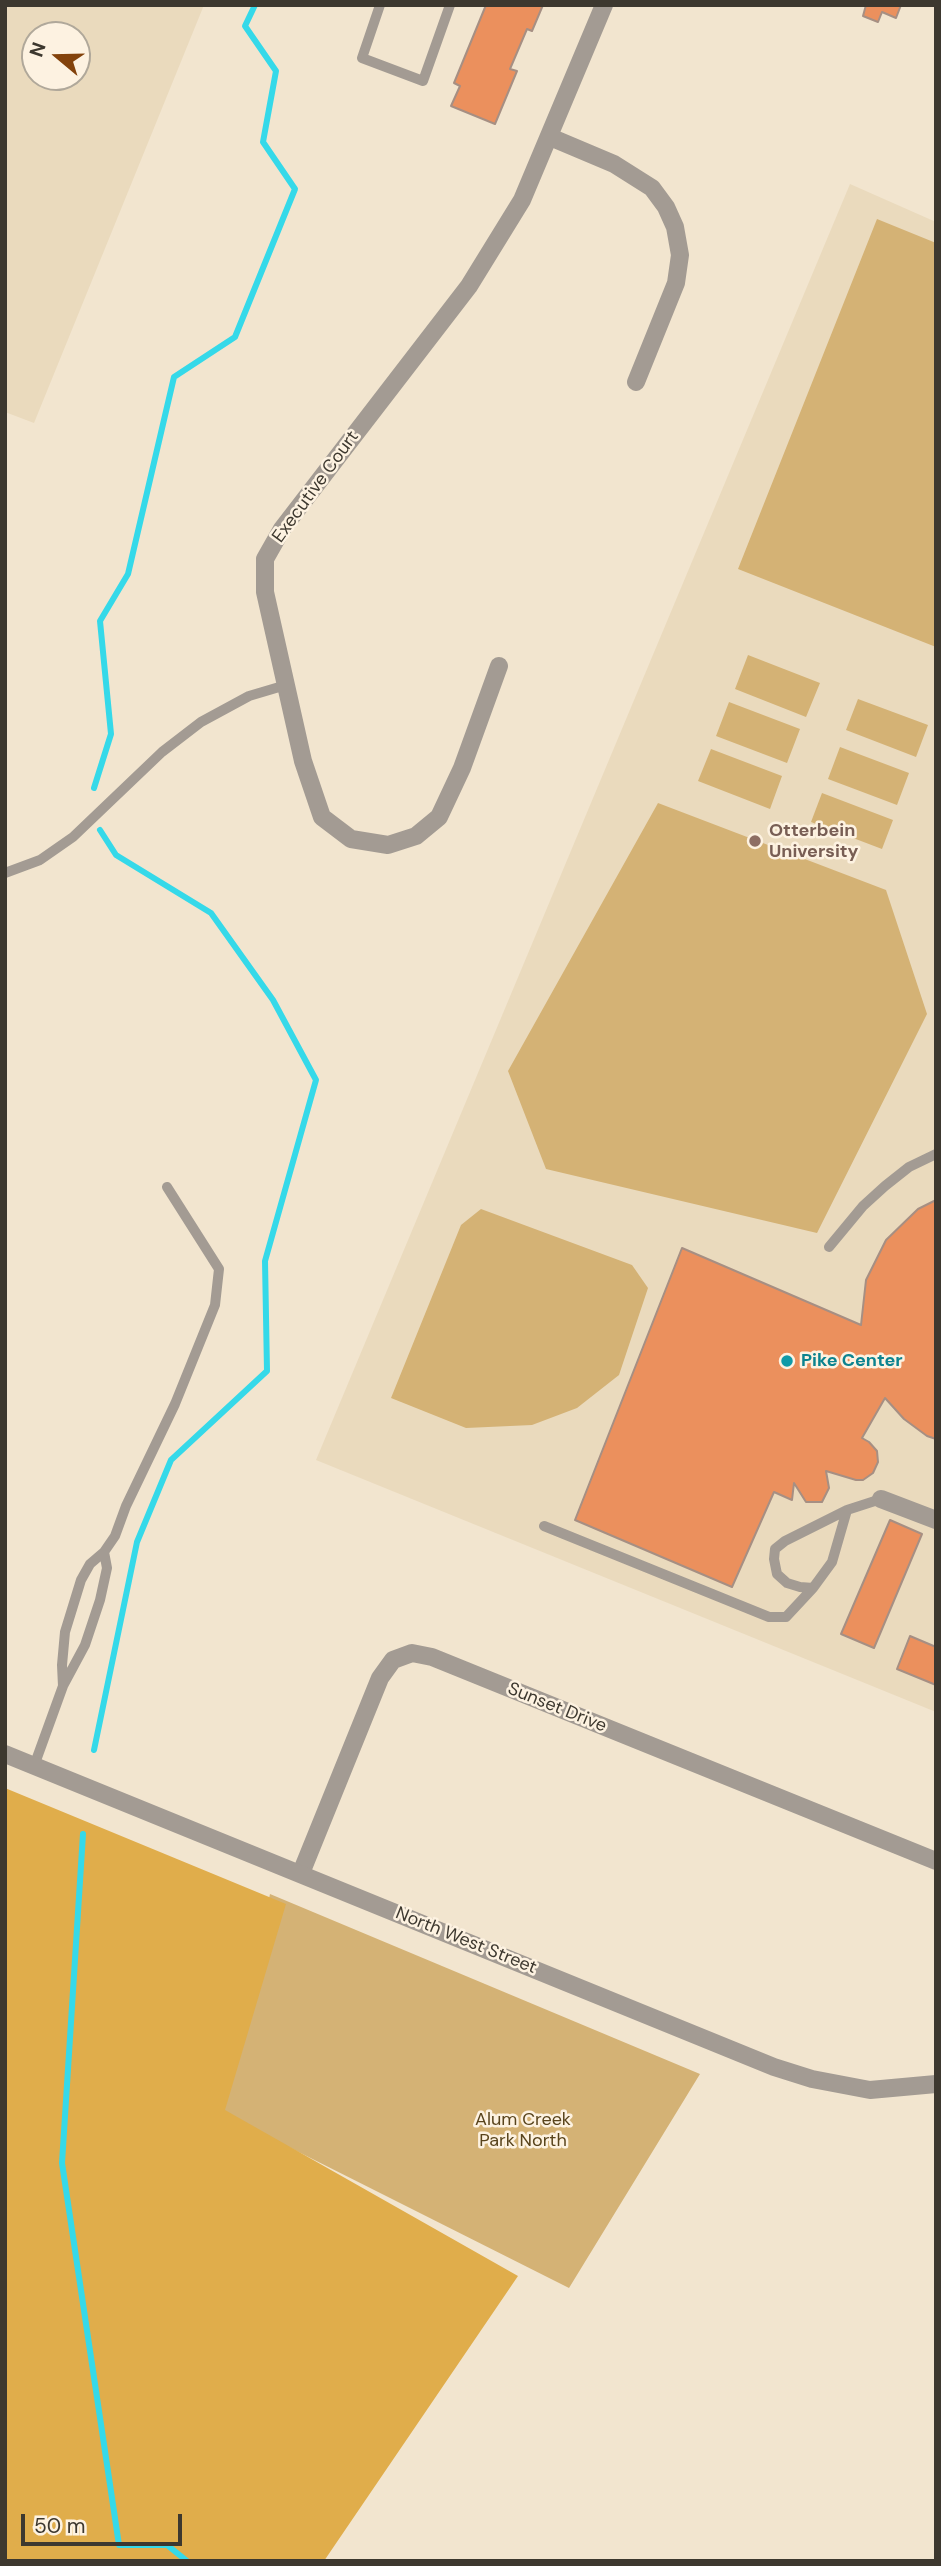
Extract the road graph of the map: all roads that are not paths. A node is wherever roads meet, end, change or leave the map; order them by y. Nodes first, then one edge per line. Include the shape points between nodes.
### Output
1 (380, 5) edge
2 (450, 5) edge
3 (604, 5) edge
4 (550, 137) junction
5 (636, 382) dead end
6 (499, 666) dead end
7 (286, 685) junction
8 (5, 873) edge
9 (936, 1154) edge
10 (167, 1187) dead end
11 (830, 1247) dead end
12 (881, 1499) joint
13 (847, 1510) junction
14 (936, 1520) edge
15 (544, 1526) dead end
16 (104, 1552) junction
17 (813, 1588) junction
18 (63, 1686) junction
19 (5, 1754) edge
20 (34, 1766) junction
21 (936, 1861) edge
22 (301, 1874) junction
23 (936, 2084) edge

1 - 2 lane via 362,58 423,81
3 - 4 street, Executive Court
4 - 5 street via 614,164 652,188 675,227 680,255 677,283
4 - 7 street, Executive Court via 522,200 469,286 282,529 265,559 265,592
6 - 7 street, Executive Court via 439,817 416,836 388,845 351,839 322,817 303,761
7 - 8 lane via 249,696 201,722 162,752 73,836 40,860
9 - 11 lane via 885,1186
10 - 16 lane via 219,1269 215,1305 175,1404
12 - 13 lane
12 - 14 street
13 - 17 lane via 832,1562
13 - 17 lane via 775,1549 777,1574 788,1583
15 - 17 lane via 769,1617 786,1617
16 - 18 lane via 107,1568 100,1600 85,1645
16 - 18 lane via 90,1564 72,1608 63,1647
18 - 20 lane
19 - 20 street, North West Street
20 - 22 street, North West Street
21 - 22 street, Sunset Drive via 445,1662 412,1653 393,1660 380,1678
22 - 23 street, North West Street via 774,2067 870,2090

